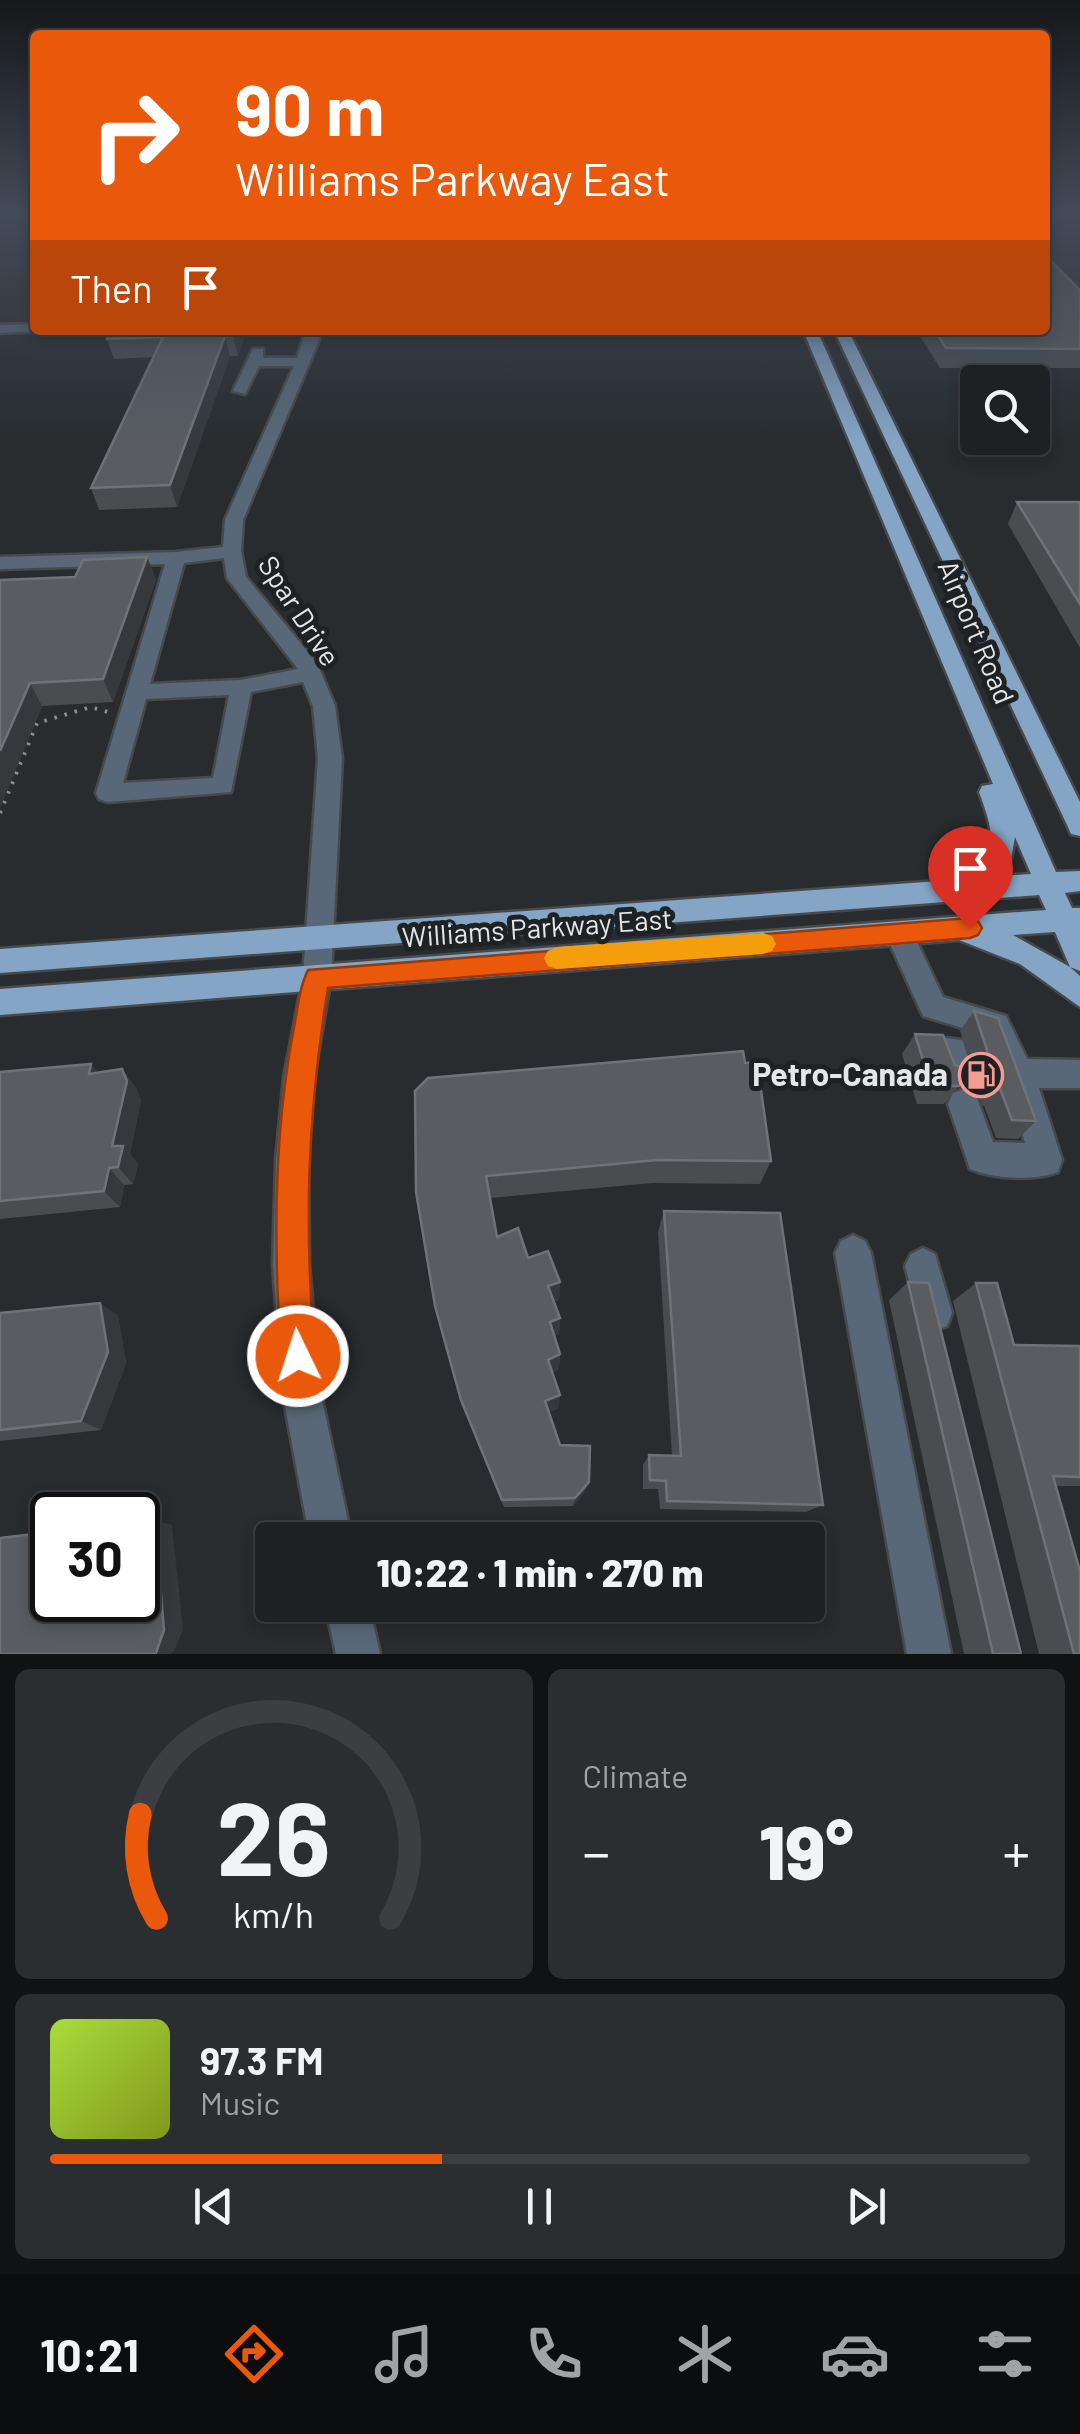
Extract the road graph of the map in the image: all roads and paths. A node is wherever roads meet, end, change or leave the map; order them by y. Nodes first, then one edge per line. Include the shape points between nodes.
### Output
1 (30, 328) edge
2 (0, 329) edge
3 (311, 335) edge
4 (812, 335) edge
5 (843, 335) edge
6 (302, 362) junction
7 (240, 392) dead end
8 (232, 551) junction
9 (176, 558) junction
10 (0, 563) edge
11 (310, 674) junction
12 (240, 687) junction
13 (135, 702) junction
14 (991, 751) junction
15 (1051, 768) junction
16 (1080, 796) edge
17 (0, 813) edge
18 (1080, 827) edge
19 (1080, 881) edge
20 (1048, 884) junction
21 (952, 890) junction
22 (1072, 920) edge
23 (941, 930) junction
24 (899, 933) junction
25 (319, 936) junction
26 (1080, 959) edge
27 (0, 961) edge
28 (317, 978) junction
29 (1080, 994) edge
30 (0, 1002) edge
31 (932, 1007) junction
32 (988, 1067) junction
33 (1080, 1074) edge
34 (993, 1120) dead end
35 (852, 1253) dead end
36 (923, 1266) dead end
37 (941, 1344) edge
38 (327, 1522) edge
39 (351, 1622) edge
40 (358, 1654) edge
41 (928, 1654) edge

1 - 2 street
3 - 6 street, Spar Drive
4 - 14 main road, Airport Road
5 - 15 main road, Airport Road
6 - 7 street via 256,357
6 - 8 street, Spar Drive via 234,520
8 - 9 street
8 - 11 street, Spar Drive via 237,578
9 - 10 street
9 - 13 street
11 - 12 street
11 - 25 street, Spar Drive via 324,706 330,758
12 - 13 street
12 - 13 street via 223,786 108,792
13 - 17 path via 112,714 91,707 37,723
14 - 20 main road, Airport Road
14 - 21 main road via 982,770 1004,830 1002,851 983,875
15 - 16 main road
15 - 18 main road, Airport Road
19 - 20 main road, Williams Parkway East
20 - 21 main road, Williams Parkway East
20 - 22 main road, Airport Road
21 - 25 main road, Williams Parkway East
22 - 23 main road, Williams Parkway East
22 - 26 main road, Airport Road
23 - 24 main road, Williams Parkway East
23 - 29 main road via 1015,947
24 - 28 main road, Williams Parkway East
24 - 31 street
25 - 27 main road, Williams Parkway East
25 - 28 street, Spar Drive
28 - 30 main road, Williams Parkway East
28 - 38 street, Spar Drive via 299,1077 291,1264 301,1390
31 - 32 street
31 - 32 street via 996,1025
32 - 33 street
32 - 34 street
35 - 41 street
36 - 37 street
39 - 40 street

